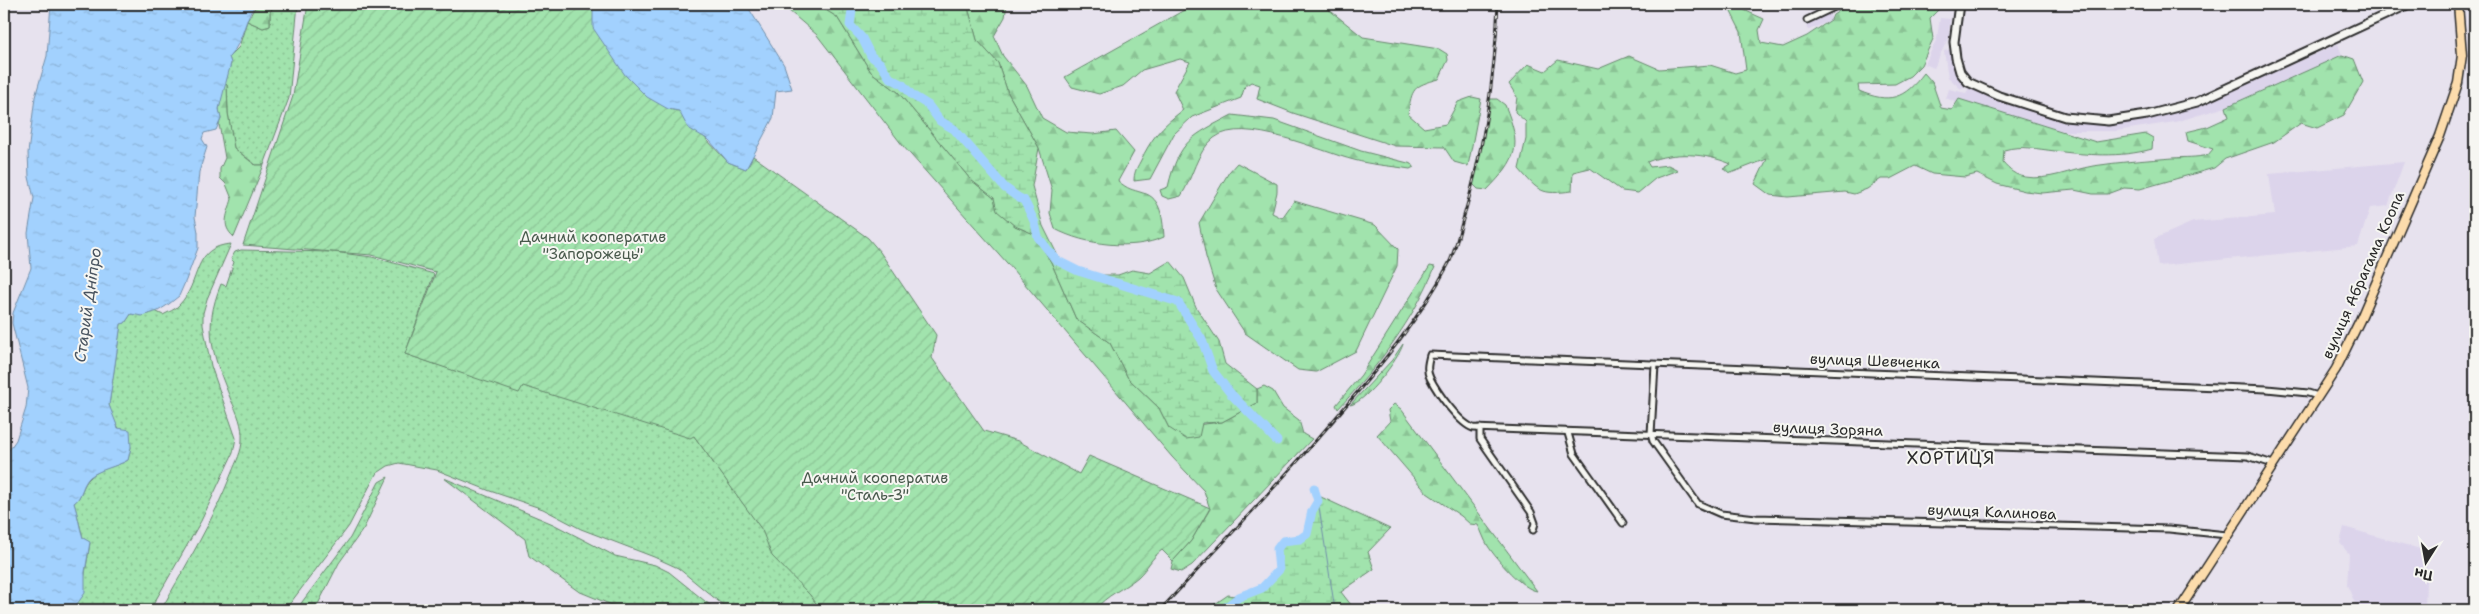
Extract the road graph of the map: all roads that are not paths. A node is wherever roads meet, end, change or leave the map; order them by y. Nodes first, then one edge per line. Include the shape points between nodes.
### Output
1 (1841, 4) edge
2 (1959, 4) edge
3 (2409, 4) edge
4 (2458, 4) edge
5 (1807, 20) dead end
6 (1430, 355) joint
7 (1655, 365) junction
8 (2318, 396) junction
9 (1480, 428) junction
10 (1568, 433) junction
11 (1651, 434) junction
12 (2273, 464) junction
13 (1623, 523) dead end
14 (1533, 530) dead end
15 (2226, 535) junction
16 (2179, 610) edge

1 - 5 street
2 - 3 street via 1954,42 1960,72 1968,82 1999,96 2065,117 2108,121 2197,102
4 - 8 main road, вулиця Абрагама Коопа via 2462,55 2458,83 2440,136 2360,320 2336,369
6 - 7 street, вулиця Шевченка
6 - 9 street, вулиця Зоряна via 1427,366 1430,378 1462,422
7 - 8 street, вулиця Шевченка via 2267,389
7 - 11 street
8 - 12 main road, вулиця Абрагама Коопа
9 - 10 street, вулиця Зоряна
9 - 14 street via 1480,439 1532,512
10 - 11 street, вулиця Зоряна
10 - 13 street via 1574,454
11 - 12 street, вулиця Зоряна via 2248,456
11 - 15 street, вулиця Калинова via 1698,504 1721,514 1756,518 2169,529
12 - 15 main road, вулиця Абрагама Коопа
15 - 16 main road, вулиця Абрагама Коопа

